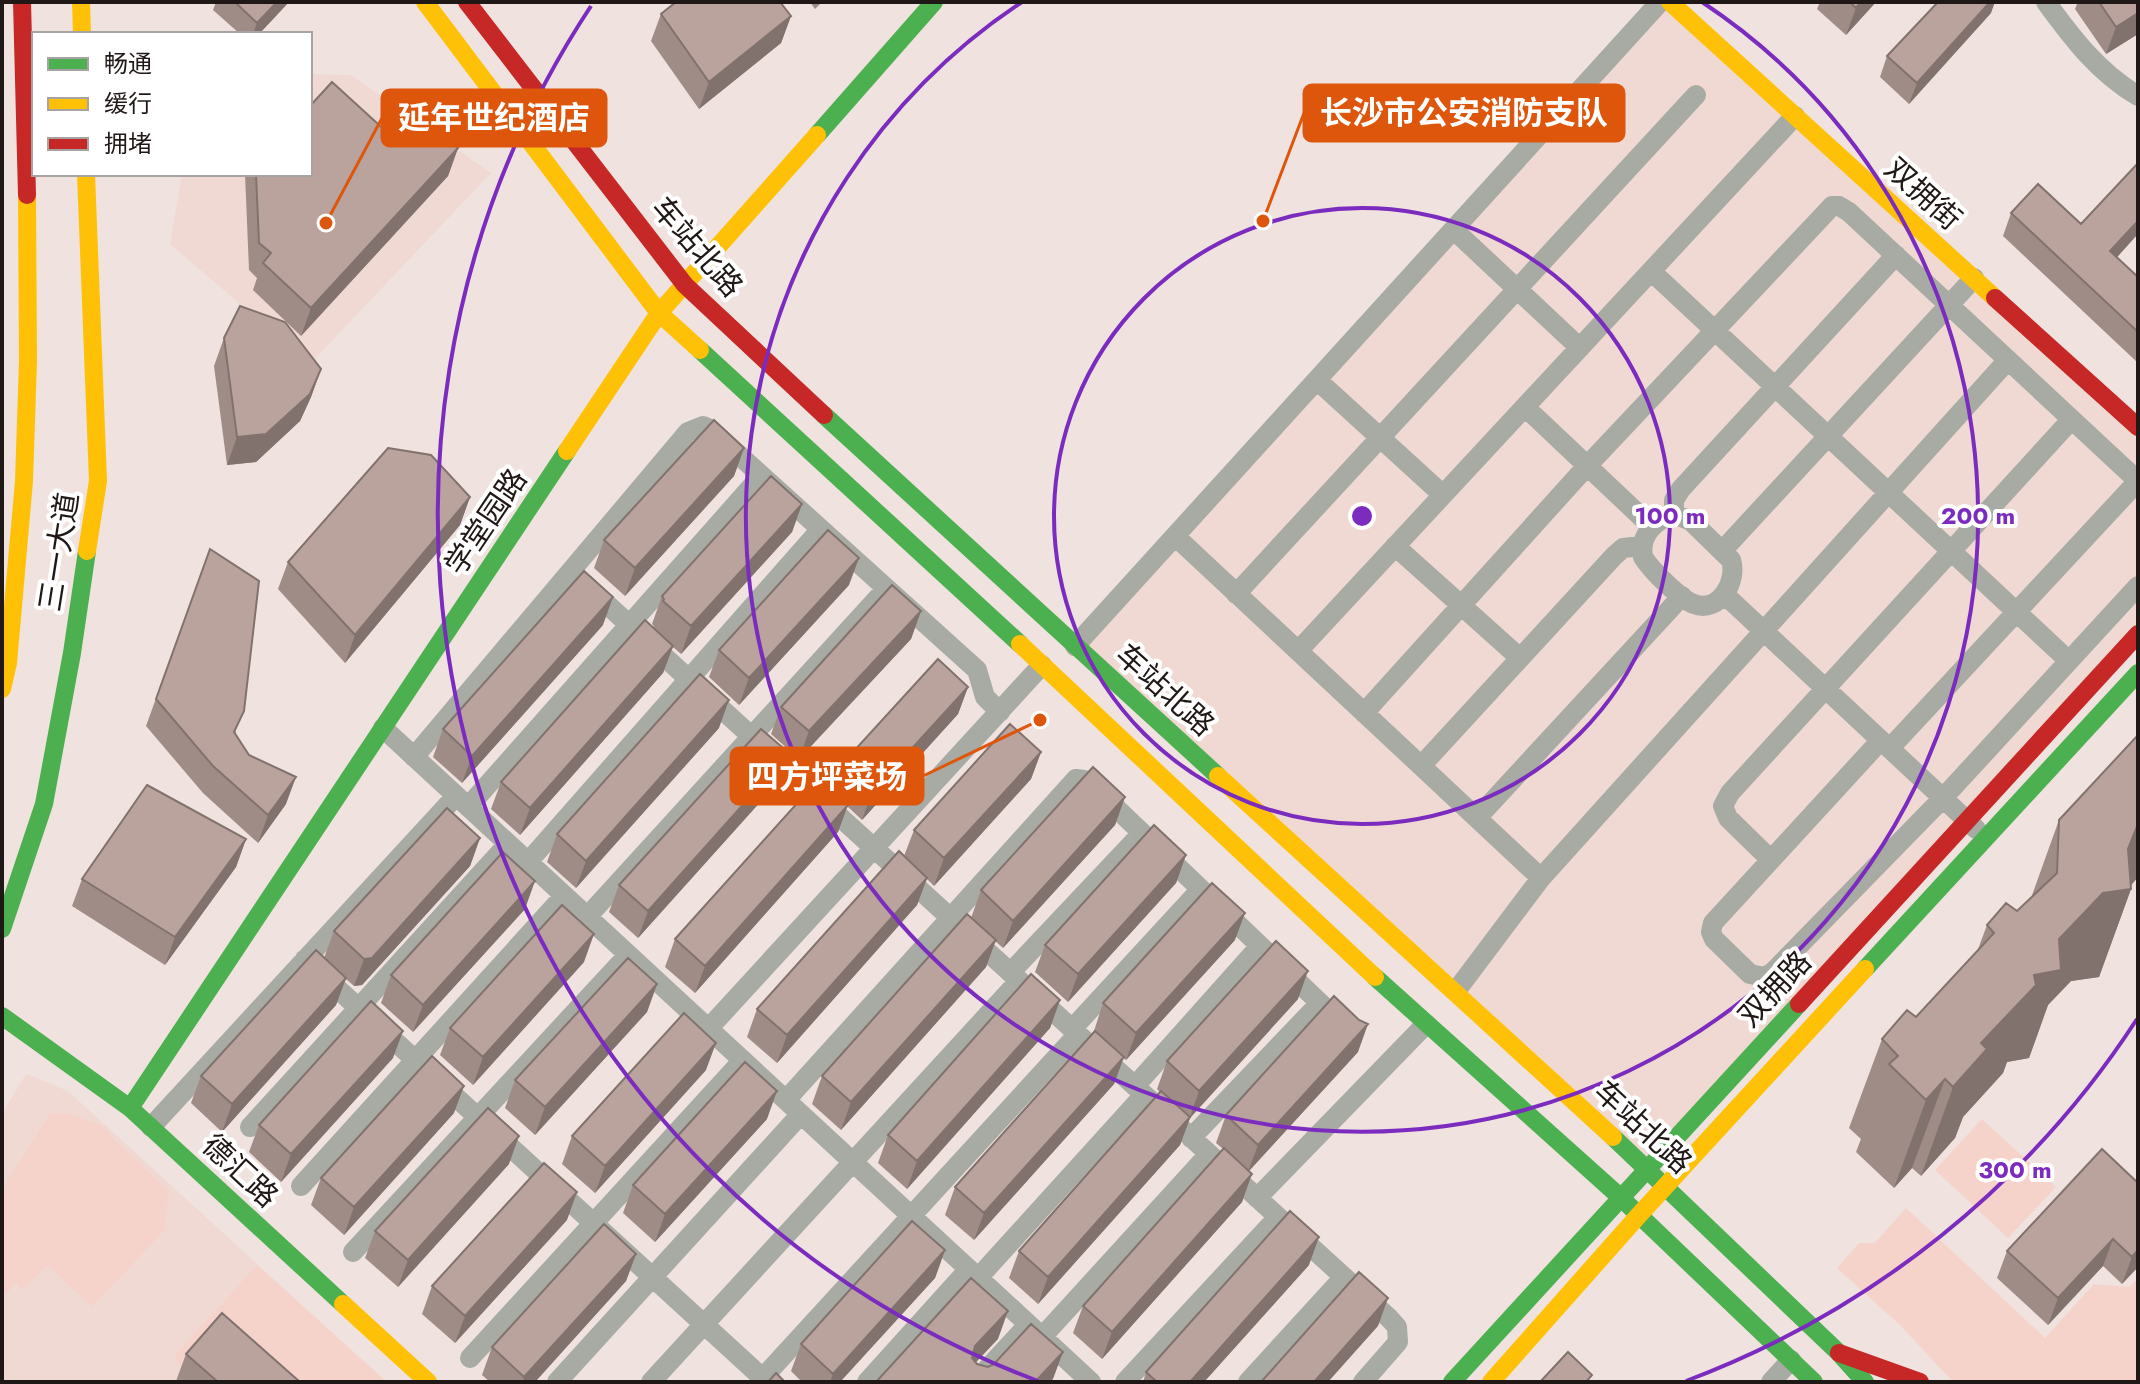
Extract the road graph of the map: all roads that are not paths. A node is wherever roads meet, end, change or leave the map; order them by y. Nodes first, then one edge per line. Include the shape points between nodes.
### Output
1 (22, 2) edge
2 (81, 2) edge
3 (425, 2) edge
4 (467, 2) edge
5 (934, 2) edge
6 (1660, 2) edge
7 (1670, 2) edge
8 (2050, 3) edge
9 (82, 32) edge
10 (1696, 95) dead end
11 (2138, 96) edge
12 (2, 104) edge
13 (25, 104) junction
14 (1795, 116) junction
15 (86, 176) edge
16 (1454, 230) junction
17 (1896, 255) junction
18 (1651, 271) junction
19 (1974, 278) junction
20 (685, 285) junction
21 (1517, 288) junction
22 (1949, 305) junction
23 (659, 313) junction
24 (1714, 330) junction
25 (1580, 348) junction
26 (2007, 361) junction
27 (1317, 380) junction
28 (1774, 386) junction
29 (1525, 407) junction
30 (2071, 420) junction
31 (2138, 427) edge
32 (1828, 436) junction
33 (1379, 437) junction
34 (1587, 466) junction
35 (761, 476) junction
36 (2138, 481) edge
37 (1888, 492) junction
38 (1443, 495) junction
39 (1674, 514) junction
40 (1652, 527) junction
41 (820, 530) junction
42 (1175, 536) junction
43 (1395, 546) junction
44 (1642, 546) junction
45 (1723, 550) junction
46 (1951, 552) junction
47 (577, 577) edge
48 (2138, 586) edge
49 (886, 589) junction
50 (1236, 594) junction
51 (1724, 594) junction
52 (1682, 596) junction
53 (1461, 605) junction
54 (2017, 612) junction
55 (630, 625) junction
56 (1763, 630) junction
57 (2138, 634) edge
58 (1075, 646) junction
59 (1298, 651) junction
60 (1520, 658) junction
61 (2069, 661) junction
62 (1042, 665) junction
63 (2138, 673) edge
64 (690, 680) junction
65 (2, 689) edge
66 (1826, 689) junction
67 (1000, 712) junction
68 (1364, 713) junction
69 (383, 728) junction
70 (752, 736) junction
71 (1886, 744) junction
72 (414, 757) junction
73 (1421, 766) junction
74 (1943, 798) junction
75 (462, 802) junction
76 (1477, 818) junction
77 (1970, 823) junction
78 (1142, 833) junction
79 (1985, 838) junction
80 (508, 844) junction
81 (874, 848) junction
82 (1770, 859) junction
83 (528, 862) junction
84 (1541, 878) junction
85 (1201, 889) junction
86 (564, 896) junction
87 (587, 917) junction
88 (949, 917) junction
89 (2, 929) edge
90 (1260, 946) junction
91 (628, 955) junction
92 (305, 959) junction
93 (1015, 976) junction
94 (1456, 991) junction
95 (1320, 1003) junction
96 (358, 1008) junction
97 (2, 1016) edge
98 (1426, 1024) junction
99 (708, 1029) junction
100 (1075, 1032) junction
101 (1358, 1038) edge
102 (415, 1060) junction
103 (743, 1060) junction
104 (1140, 1090) junction
105 (793, 1107) junction
106 (130, 1108) junction
107 (478, 1117) junction
108 (151, 1127) junction
109 (250, 1127) dead end
110 (1191, 1138) junction
111 (1209, 1154) junction
112 (853, 1162) junction
113 (1646, 1167) junction
114 (301, 1186) dead end
115 (1666, 1187) junction
116 (1619, 1196) junction
117 (1257, 1198) junction
118 (1639, 1215) junction
119 (912, 1217) junction
120 (1278, 1217) junction
121 (593, 1223) junction
122 (353, 1252) dead end
123 (974, 1273) junction
124 (652, 1277) junction
125 (1344, 1277) junction
126 (704, 1324) junction
127 (1035, 1331) junction
128 (1839, 1353) junction
129 (470, 1358) dead end
130 (1791, 1360) junction
131 (763, 1381) edge
132 (1088, 1381) edge
133 (1813, 1381) edge
134 (428, 1382) edge
135 (557, 1382) edge
136 (651, 1382) edge
137 (867, 1382) edge
138 (975, 1382) edge
139 (1125, 1382) edge
140 (1248, 1382) edge
141 (1363, 1382) edge
142 (1452, 1382) edge
143 (1491, 1382) edge
144 (1771, 1382) edge
145 (1865, 1382) edge
146 (1920, 1382) edge

1 - 13 main road, 三一大道
2 - 9 main road
3 - 23 main road
4 - 20 main road, 车站北路
5 - 20 main road, 学堂园路
6 - 16 street
7 - 14 main road, 双拥街
8 - 11 street via 2090,60
10 - 21 street
12 - 13 street
13 - 65 main road, 三一大道 via 24,482
14 - 18 street
14 - 19 main road, 双拥街
15 - 89 main road, 三一大道 via 98,481 44,804
16 - 21 street
16 - 27 street
17 - 22 street
17 - 24 street via 1849,212 1832,206
17 - 28 street
18 - 24 street
18 - 25 street
19 - 22 street
19 - 31 main road, 双拥街
20 - 23 main road, 学堂园路
20 - 58 main road, 车站北路
21 - 25 street
21 - 33 street
22 - 26 street
22 - 32 street
23 - 62 main road
23 - 69 main road, 学堂园路
24 - 28 street
24 - 34 street
25 - 29 street
26 - 30 street
26 - 37 street
27 - 33 street
27 - 42 street
28 - 32 street
28 - 39 street via 1681,489
29 - 34 street
29 - 38 street
30 - 36 street
30 - 46 street
32 - 37 street
32 - 45 street
33 - 38 street
33 - 50 street
34 - 40 street
34 - 53 street
35 - 41 street
35 - 55 street
35 - 72 street via 710,429 688,432
36 - 54 street
37 - 46 street
37 - 56 street
38 - 43 street
39 - 40 street
39 - 45 street via 1691,521
40 - 44 street
41 - 49 street
41 - 64 street
42 - 50 street
42 - 58 street
43 - 53 street
43 - 59 street
44 - 52 street via 1648,564
44 - 60 street via 1623,548 1614,556
45 - 51 street via 1733,567
46 - 54 street
46 - 66 street
47 - 55 street
48 - 61 street
49 - 67 street via 977,670 985,697
49 - 70 street
50 - 59 street
51 - 52 street via 1703,606
51 - 56 street
52 - 76 street
53 - 60 street
53 - 68 street
54 - 61 street
54 - 71 street
55 - 64 street
55 - 75 street
56 - 66 street
56 - 84 street
57 - 77 main road, 双拥路
58 - 94 main road, 车站北路
59 - 68 street
60 - 73 street
61 - 74 street
62 - 67 street
62 - 98 main road
63 - 79 main road, 双拥路
64 - 70 street
64 - 83 street
66 - 71 street
66 - 82 street via 1723,806 1728,818
67 - 81 street
68 - 73 street
69 - 72 street
69 - 106 main road, 学堂园路
70 - 81 street
70 - 87 street
71 - 74 street
71 - 82 street
72 - 75 street
73 - 76 street
74 - 77 street
74 - 82 street via 1764,977 1750,974 1711,932 1718,915
75 - 80 street
75 - 92 street
76 - 84 street
77 - 79 street
77 - 113 main road, 双拥路
78 - 85 street
78 - 88 street via 1092,785 1076,779
78 - 93 street
79 - 115 main road, 双拥路
80 - 83 street
80 - 96 street
81 - 88 street
81 - 99 street
83 - 86 street
84 - 94 street
85 - 90 street
85 - 100 street
86 - 87 street
86 - 102 street
87 - 91 street
88 - 93 street
88 - 105 street
90 - 95 street
90 - 104 street
91 - 99 street
91 - 107 street
92 - 96 street
92 - 108 street
93 - 100 street
93 - 112 street
94 - 113 main road, 车站北路
95 - 101 street
95 - 110 street
96 - 102 street
96 - 109 street
97 - 106 main road, 德汇路
98 - 116 main road
98 - 117 street
99 - 103 street
100 - 104 street
100 - 119 street
102 - 107 street
102 - 114 street
103 - 105 street
103 - 121 street
104 - 110 street
104 - 123 street
105 - 112 street
105 - 124 street
106 - 108 main road, 德汇路
107 - 121 street
107 - 122 street
108 - 134 main road, 德汇路
110 - 111 street
111 - 117 street
111 - 127 street
112 - 119 street
112 - 126 street
113 - 115 main road, 车站北路
113 - 116 main road, 双拥路
115 - 118 main road, 双拥路
115 - 128 main road, 车站北路
116 - 118 main road
116 - 142 main road, 双拥路
117 - 120 street
118 - 130 main road
118 - 143 main road, 双拥路
119 - 123 street
119 - 131 street
120 - 125 street
120 - 139 street
121 - 124 street
121 - 129 street
123 - 127 street
123 - 137 street
124 - 126 street
124 - 135 street
125 - 140 street
125 - 141 street via 1390,1319 1399,1335
126 - 131 street
126 - 136 street
127 - 132 street
127 - 138 street
128 - 145 main road, 车站北路
128 - 146 main road
130 - 133 main road
130 - 144 street

